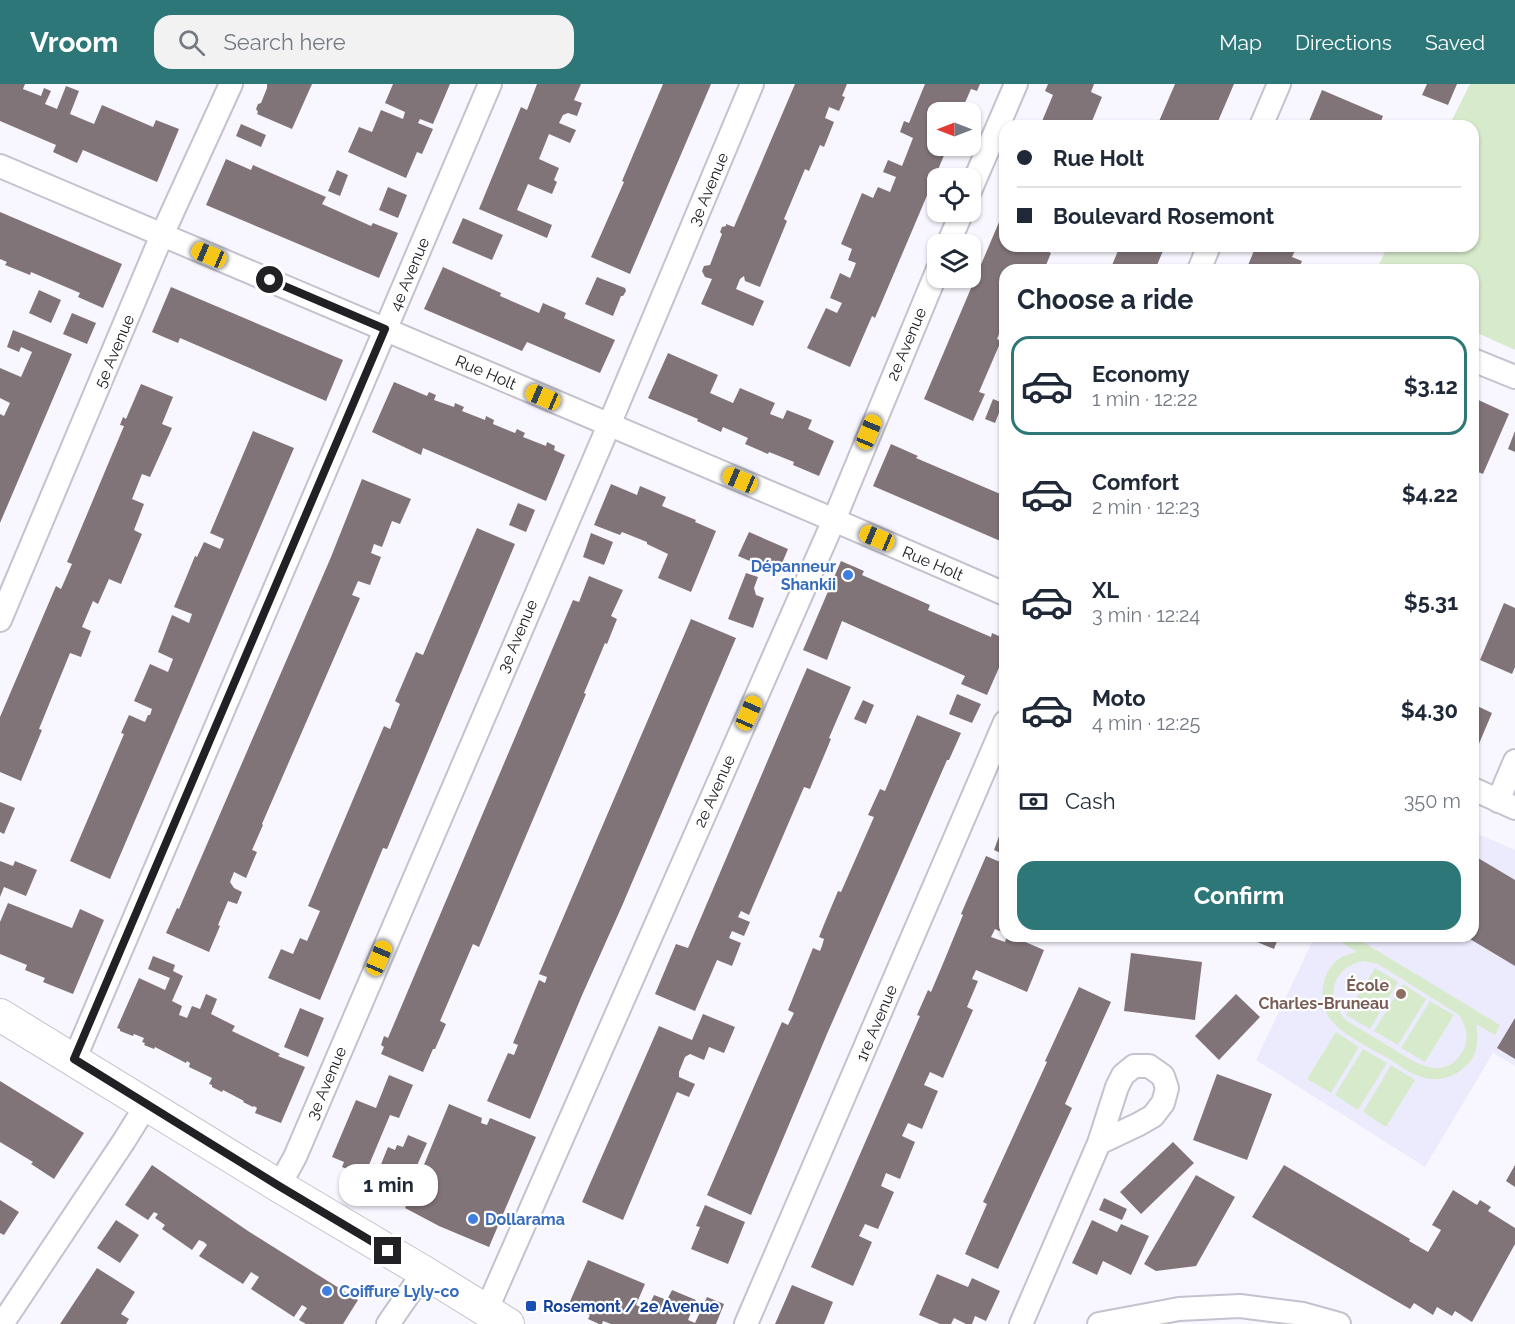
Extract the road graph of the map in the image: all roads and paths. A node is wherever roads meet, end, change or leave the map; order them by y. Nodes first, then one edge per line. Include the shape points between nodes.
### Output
1 (231, 84) edge
2 (490, 84) edge
3 (752, 84) edge
4 (1016, 84) edge
5 (1279, 84) edge
6 (1001, 120) edge
7 (1264, 120) edge
8 (999, 124) edge
9 (0, 166) edge
10 (980, 168) edge
11 (162, 235) junction
12 (930, 288) edge
13 (385, 329) junction
14 (1479, 362) edge
15 (1515, 377) edge
16 (609, 424) junction
17 (834, 520) junction
18 (999, 591) edge
19 (0, 620) edge
20 (999, 736) edge
21 (1515, 761) edge
22 (1479, 792) edge
23 (1506, 804) edge
24 (0, 1015) edge
25 (74, 1059) junction
26 (147, 1104) junction
27 (1099, 1143) dead end
28 (279, 1186) junction
29 (424, 1272) junction
30 (497, 1318) edge
31 (2, 1324) edge
32 (388, 1324) edge
33 (746, 1324) edge
34 (1021, 1324) edge
35 (1102, 1324) edge
36 (1339, 1324) edge

1 - 11 street, 5e Avenue
2 - 13 street, 4e Avenue
3 - 16 street, 3e Avenue
4 - 6 street
5 - 7 street
8 - 10 street
9 - 11 street, Rue Holt
11 - 13 street, Rue Holt
11 - 19 street, 5e Avenue
12 - 17 street, 2e Avenue
13 - 16 street, Rue Holt
13 - 25 street, 4e Avenue
14 - 15 street
16 - 17 street, Rue Holt
16 - 28 street, 3e Avenue via 295,1157
17 - 18 street, Rue Holt
17 - 30 street, 2e Avenue
20 - 33 street, 1re Avenue
21 - 23 street
22 - 23 street
24 - 25 main road
25 - 26 main road
26 - 28 main road
26 - 31 street
27 - 34 street
28 - 29 main road
29 - 30 main road
29 - 32 street
35 - 36 street via 1179,1309 1240,1306 1303,1314

